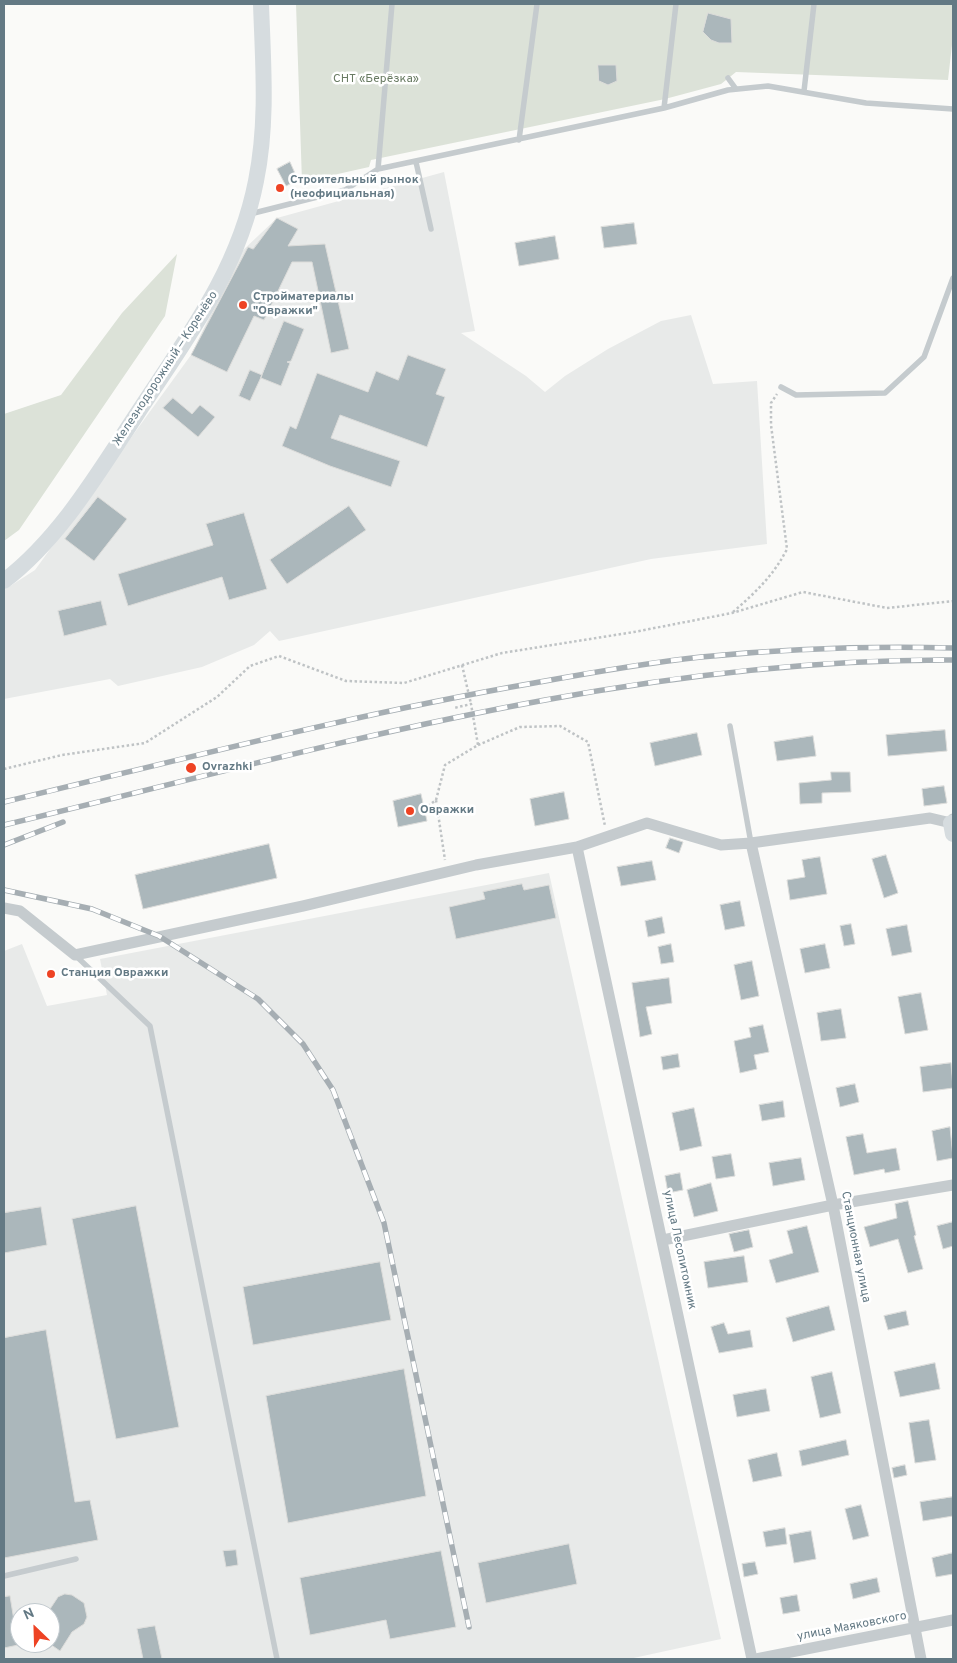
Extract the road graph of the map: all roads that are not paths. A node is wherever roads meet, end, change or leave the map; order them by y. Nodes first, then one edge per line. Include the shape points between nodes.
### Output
1 (261, 4) edge
2 (392, 4) edge
3 (537, 4) edge
4 (676, 4) edge
5 (814, 4) edge
6 (728, 78) dead end
7 (736, 89) junction
8 (804, 91) junction
9 (664, 108) junction
10 (953, 109) edge
11 (518, 140) junction
12 (416, 162) junction
13 (378, 169) junction
14 (247, 215) junction
15 (431, 229) dead end
16 (953, 278) edge
17 (781, 387) road end
18 (4, 581) edge
19 (730, 726) dead end
20 (952, 825) edge
21 (751, 843) junction
22 (577, 847) junction
23 (4, 908) edge
24 (76, 955) junction
25 (953, 1185) edge
26 (833, 1205) junction
27 (663, 1240) junction
28 (76, 1559) dead end
29 (4, 1576) edge
30 (953, 1620) edge
31 (914, 1629) junction
32 (277, 1659) edge
33 (752, 1659) edge
34 (756, 1659) edge
35 (921, 1659) edge

1 - 14 main road, Железнодорожный — Коренёво via 265,110 256,180
2 - 13 lane
3 - 11 lane
4 - 9 lane
5 - 8 lane
6 - 7 lane
7 - 8 lane via 768,86
7 - 9 lane
8 - 10 lane via 866,103
9 - 11 lane
11 - 12 lane
12 - 13 lane
12 - 15 lane
13 - 14 lane via 345,190
14 - 18 main road, Железнодорожный — Коренёво via 241,239 212,300 86,492 27,564
16 - 17 lane via 924,357 885,393 796,395
19 - 21 lane
20 - 21 street via 930,818
21 - 22 street via 721,845 647,823
21 - 26 street, Станционная улица
22 - 24 street via 447,872
22 - 27 street, улица Лесопитомник
23 - 24 street via 20,911
24 - 32 lane via 150,1026
25 - 26 street
26 - 27 street
26 - 31 street, Станционная улица
27 - 33 street, улица Лесопитомник
28 - 29 lane
30 - 31 street, улица Маяковского
31 - 34 street, улица Маяковского
31 - 35 street, Станционная улица

